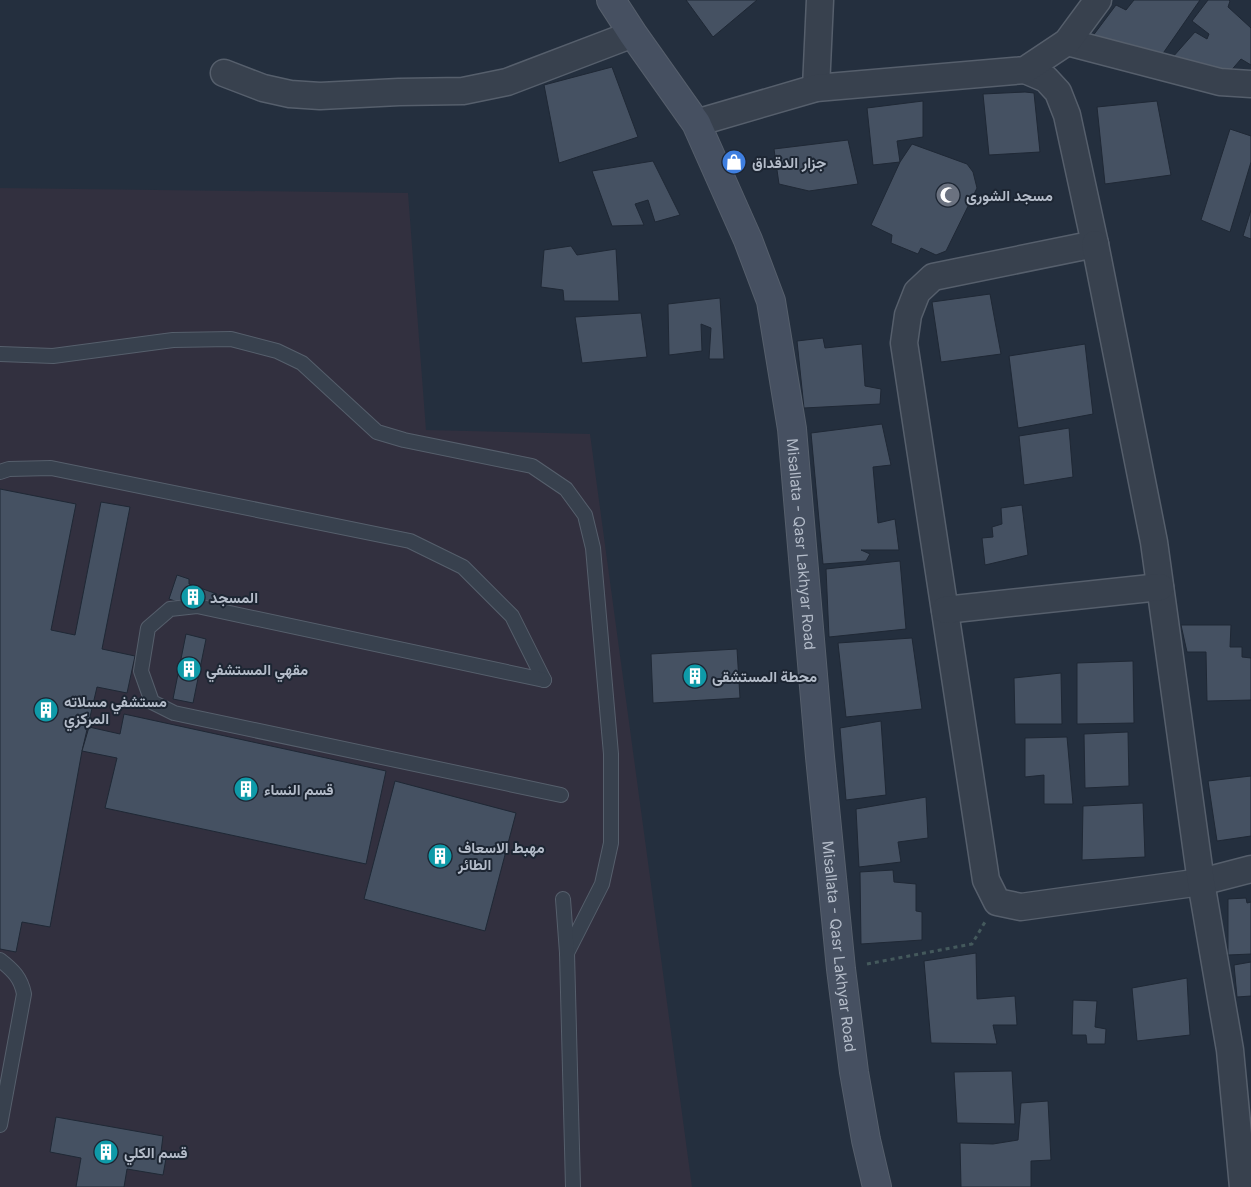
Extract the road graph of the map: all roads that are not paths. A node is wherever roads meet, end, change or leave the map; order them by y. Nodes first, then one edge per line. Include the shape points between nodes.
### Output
1 (612, 0) edge
2 (820, 0) edge
3 (1098, 0) edge
4 (633, 34) junction
5 (1067, 42) junction
6 (1025, 70) junction
7 (224, 73) dead end
8 (1251, 84) edge
9 (816, 88) junction
10 (696, 123) junction
11 (1095, 244) junction
12 (0, 354) edge
13 (0, 472) edge
14 (1160, 587) junction
15 (945, 610) junction
16 (561, 795) dead end
17 (1251, 868) edge
18 (1201, 882) junction
19 (563, 899) dead end
20 (567, 954) junction
21 (0, 960) edge
22 (0, 1126) edge
23 (573, 1187) edge
24 (877, 1187) edge
25 (1243, 1187) edge

1 - 4 main road, Misallata - Qasr Lakhyar Road
2 - 9 street
3 - 5 street
4 - 7 street via 507,82 463,91 320,96 290,94
4 - 10 main road, Misallata - Qasr Lakhyar Road
5 - 6 street
5 - 8 street via 1220,82
6 - 9 street
6 - 11 street via 1046,79 1058,92 1067,115
9 - 10 street
10 - 24 main road, Misallata - Qasr Lakhyar Road via 771,301 792,429 841,969 854,1072
11 - 14 street
11 - 15 street via 933,277 914,299 904,343
12 - 20 lane via 53,356 172,340 231,339 302,363 377,432 532,466 566,489 585,515 593,548 612,754 611,843 602,884
13 - 16 lane via 50,468 410,541 463,567 512,616 544,680 197,606 170,609 148,628 142,671 152,702 174,713
14 - 15 street
14 - 18 street
15 - 18 street via 986,880 997,902 1021,906
17 - 18 street
18 - 25 street via 1230,1050
19 - 20 lane
20 - 23 lane
21 - 22 lane via 18,976 24,994

